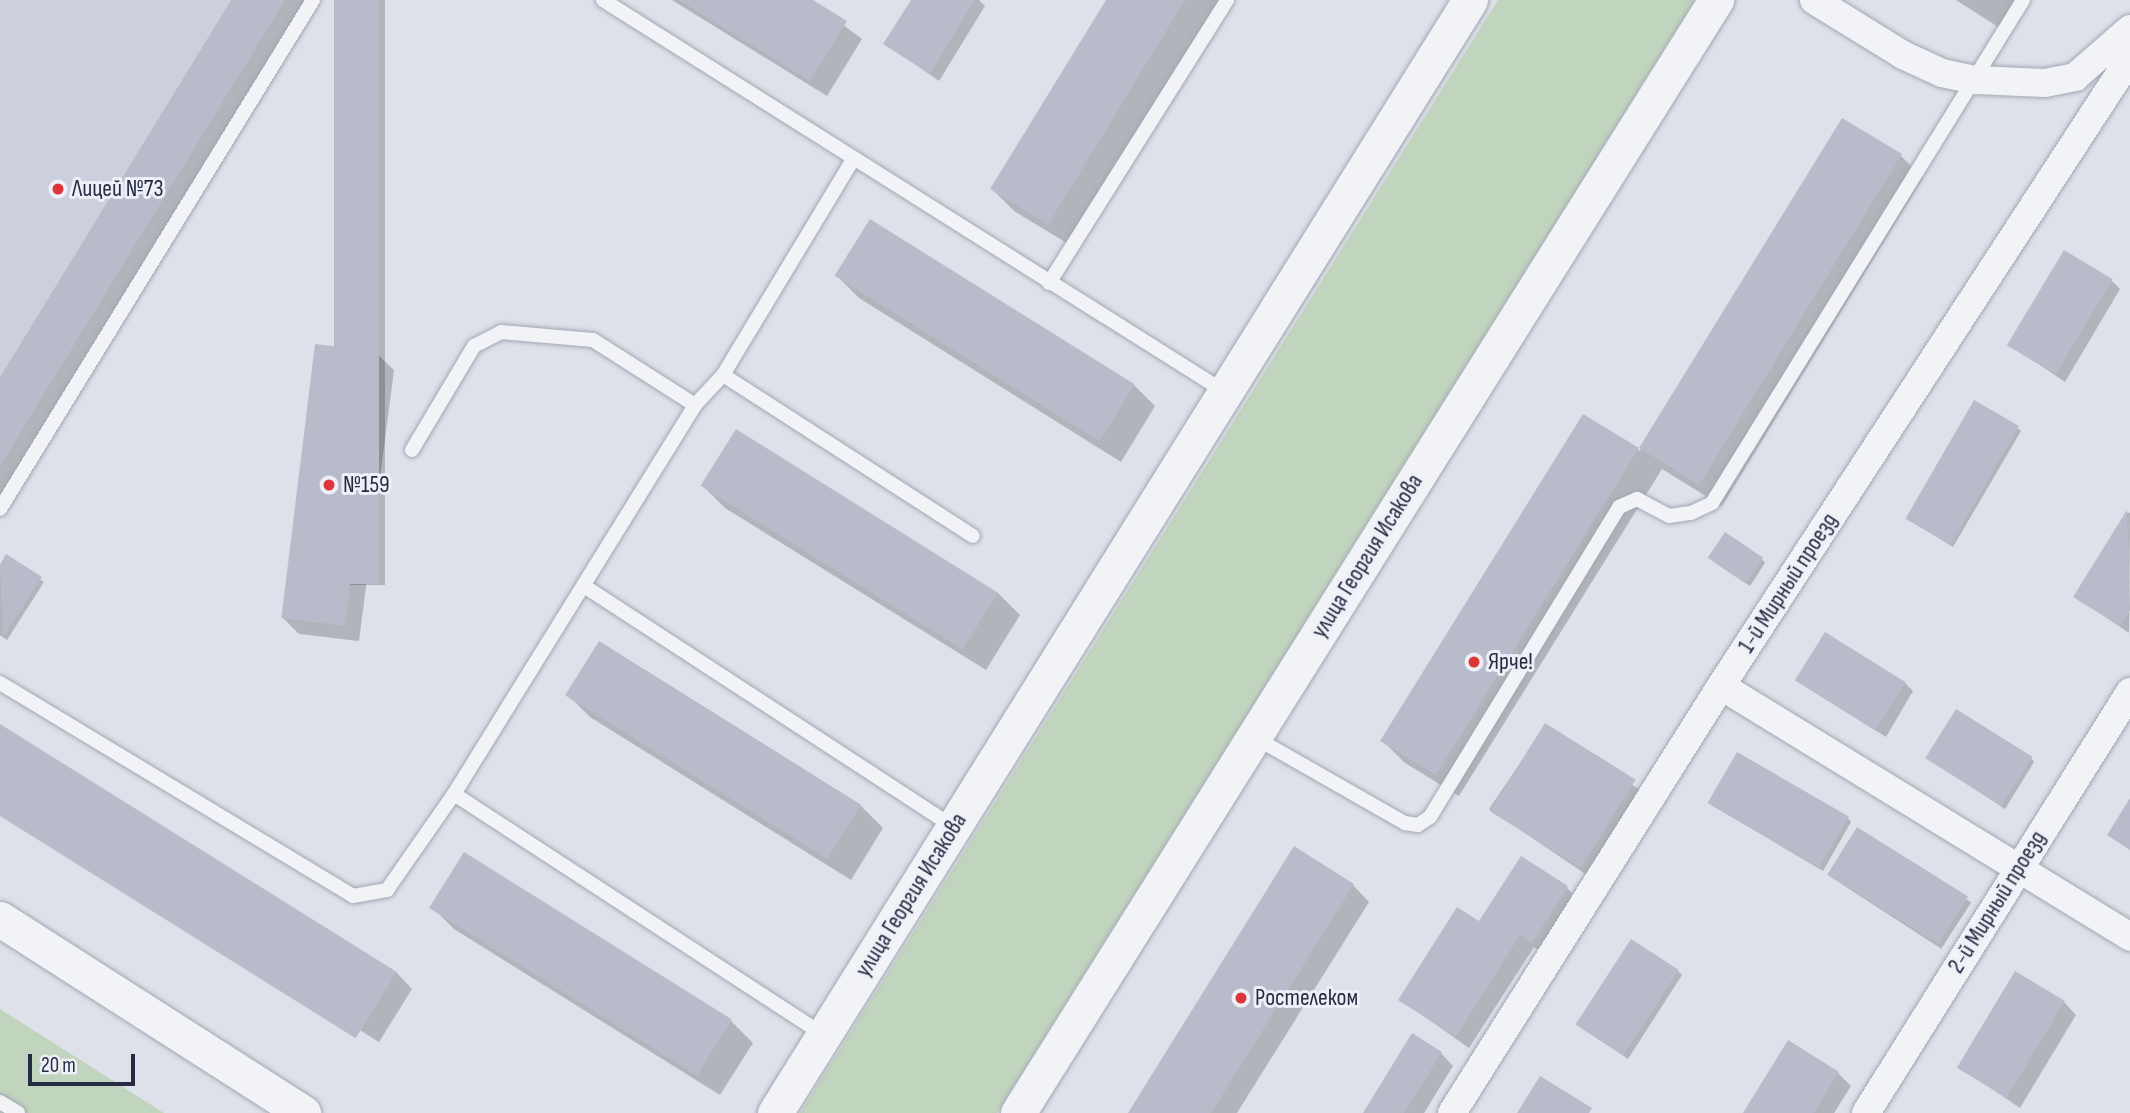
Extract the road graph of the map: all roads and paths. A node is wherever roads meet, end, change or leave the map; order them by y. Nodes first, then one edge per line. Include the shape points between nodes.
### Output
1 (313, 0) edge
2 (603, 0) edge
3 (1227, 0) edge
4 (1470, 0) edge
5 (1716, 0) edge
6 (1815, 0) edge
7 (2023, 0) edge
8 (2130, 29) edge
9 (2130, 58) edge
10 (1976, 80) junction
11 (854, 158) junction
12 (1049, 283) junction
13 (723, 375) junction
14 (1225, 392) junction
15 (695, 405) junction
16 (412, 450) dead end
17 (0, 509) edge
18 (973, 536) dead end
19 (584, 586) junction
20 (0, 682) edge
21 (1721, 686) junction
22 (2130, 692) edge
23 (1254, 737) junction
24 (454, 794) junction
25 (953, 827) junction
26 (2017, 868) junction
27 (0, 919) edge
28 (2130, 937) edge
29 (824, 1035) junction
30 (0, 1102) edge
31 (290, 1110) edge
32 (18, 1113) edge
33 (775, 1113) edge
34 (1018, 1113) edge
35 (1452, 1113) edge
36 (1866, 1113) edge

1 - 17 lane
2 - 11 lane
3 - 12 lane
4 - 14 street, улица Георгия Исакова
5 - 23 street, улица Георгия Исакова
6 - 10 street via 1903,55 1942,73
7 - 10 lane
8 - 10 street via 2075,77 2045,82
9 - 21 street, 1-й Мирный проезд
10 - 23 lane via 1712,503 1669,516 1637,499 1619,507 1430,817 1418,825 1405,823
11 - 12 lane
11 - 13 lane
12 - 14 lane
13 - 15 lane
13 - 18 lane
14 - 25 street, улица Георгия Исакова
15 - 16 lane via 593,340 501,332 474,346
15 - 19 lane
19 - 24 lane
19 - 25 lane
20 - 24 lane via 353,896 387,890
21 - 26 street
21 - 35 street, 1-й Мирный проезд
22 - 26 street, 2-й Мирный проезд
23 - 34 street, улица Георгия Исакова
24 - 29 lane
25 - 29 street, улица Георгия Исакова
26 - 28 street
26 - 36 street, 2-й Мирный проезд
27 - 31 street
29 - 33 street, улица Георгия Исакова
30 - 32 lane

